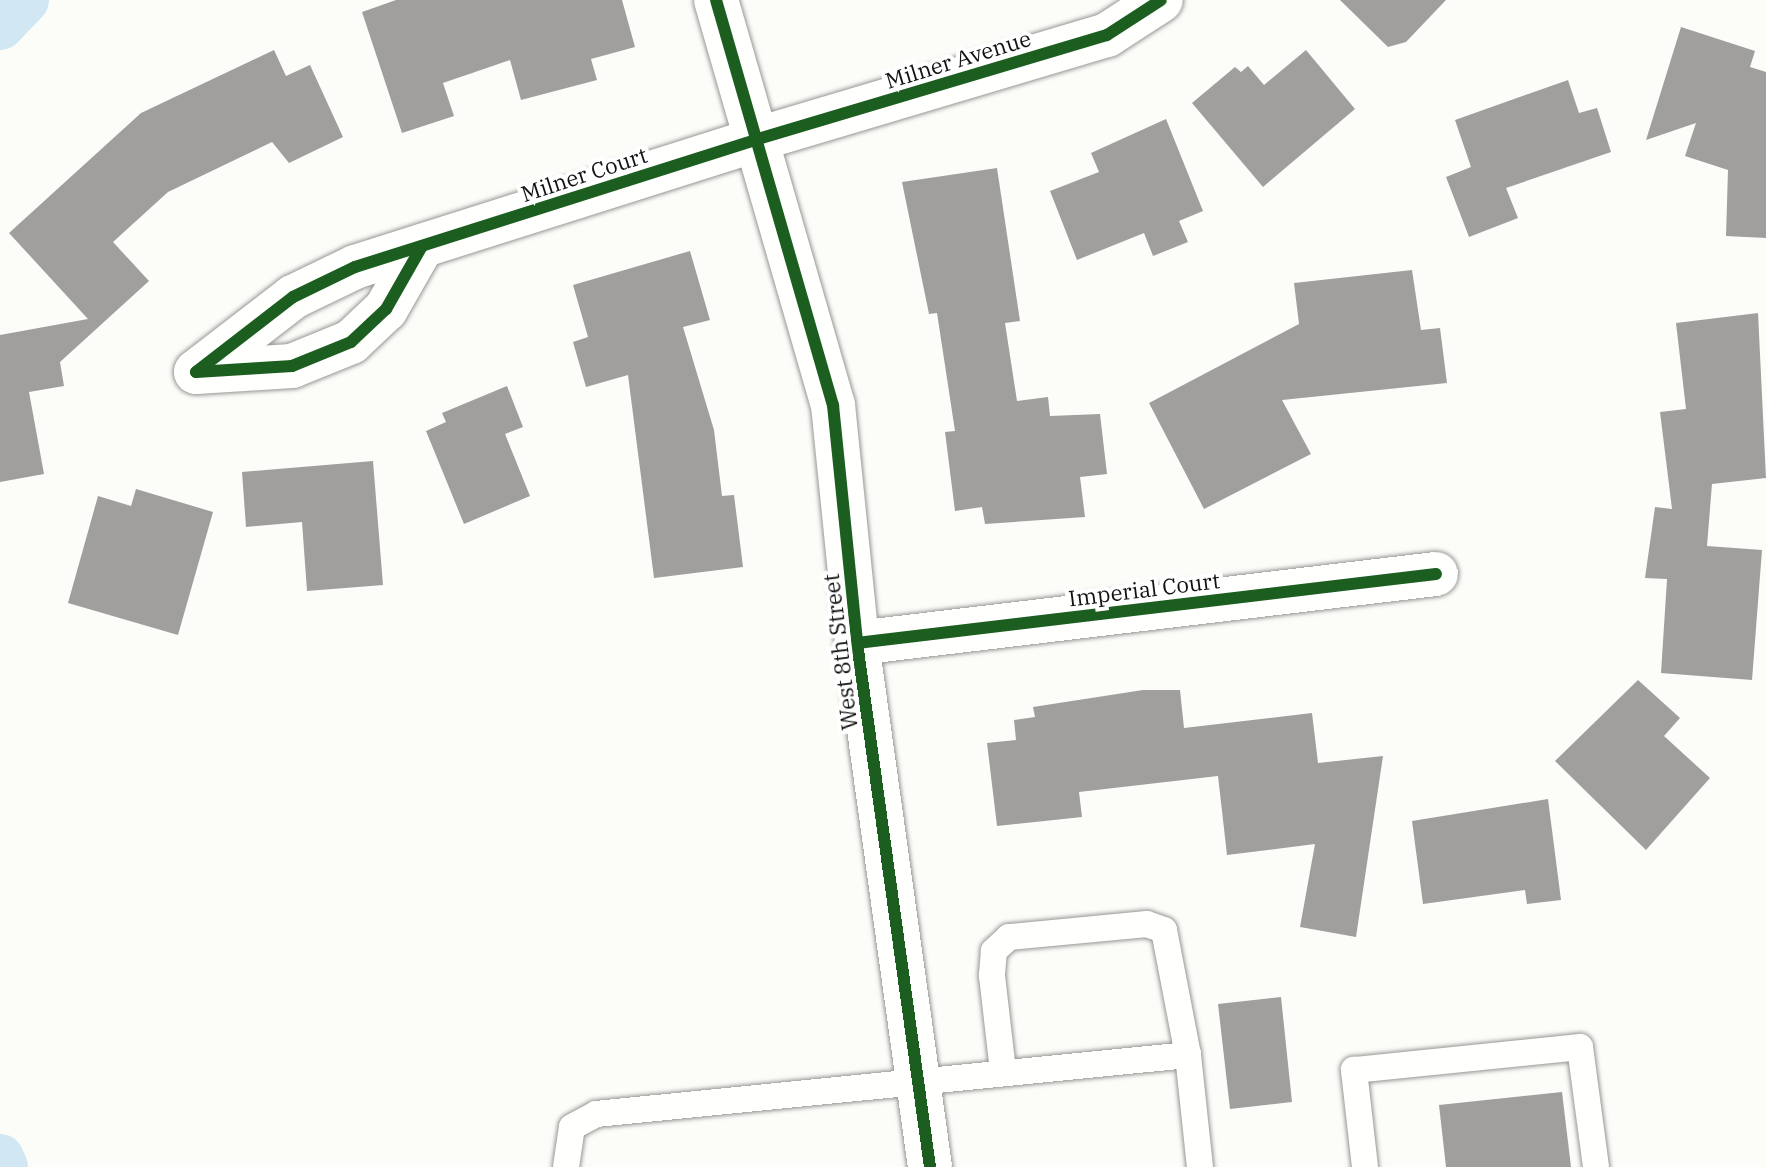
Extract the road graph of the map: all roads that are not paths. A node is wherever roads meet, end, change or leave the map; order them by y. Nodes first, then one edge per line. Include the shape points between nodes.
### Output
1 (716, 0) edge
2 (1161, 0) edge
3 (758, 139) junction
4 (422, 246) dead end
5 (1436, 574) dead end
6 (857, 643) junction
7 (1188, 1055) junction
8 (1003, 1071) junction
9 (917, 1079) junction
10 (566, 1167) edge
11 (930, 1167) edge
12 (1200, 1167) edge
13 (1365, 1167) edge
14 (1596, 1167) edge

1 - 3 street, West 8th Street
2 - 3 street, Milner Avenue via 1107,35
3 - 4 street, Milner Court
3 - 6 street, West 8th Street via 833,405
5 - 6 street, Imperial Court
6 - 9 street, West 8th Street
7 - 8 lane
7 - 8 lane via 1164,930 1147,924 1009,937 994,951
7 - 12 lane
8 - 9 lane
9 - 10 lane via 596,1114 572,1127
9 - 11 street, West 8th Street
13 - 14 lane via 1354,1070 1580,1047

